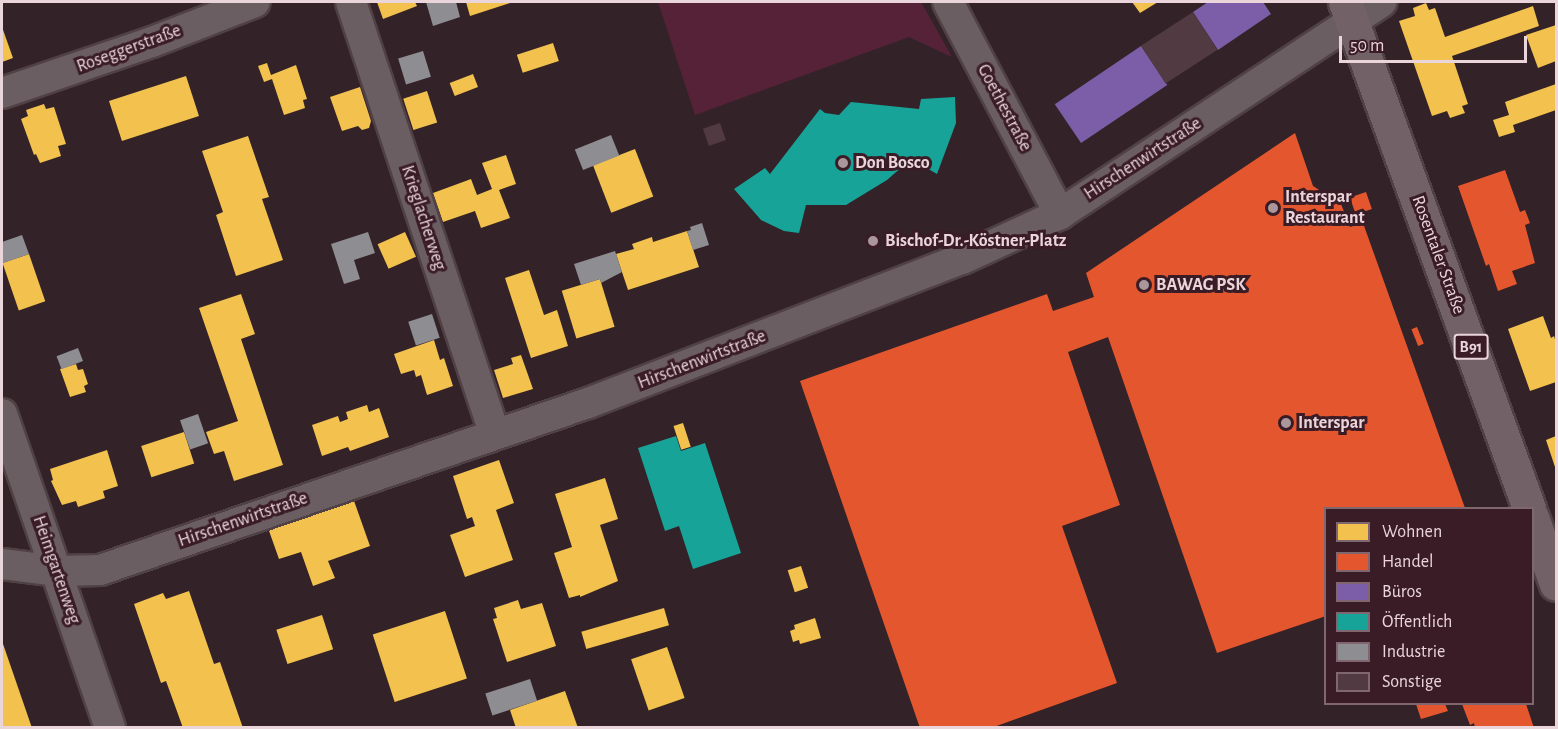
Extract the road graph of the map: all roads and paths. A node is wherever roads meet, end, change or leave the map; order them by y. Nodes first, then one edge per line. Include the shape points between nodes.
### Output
1 (255, 2) edge
2 (351, 2) edge
3 (948, 2) edge
4 (1381, 2) edge
5 (1348, 11) edge
6 (2, 93) edge
7 (1060, 214) junction
8 (2, 414) edge
9 (495, 434) junction
10 (1529, 507) edge
11 (1534, 520) edge
12 (2, 564) edge
13 (57, 571) junction
14 (1557, 584) edge
15 (110, 728) edge

1 - 6 street, Roseggerstraße
2 - 9 street, Krieglacherweg
3 - 7 street, Goethestraße
4 - 5 street, Hirschenwirtstraße
5 - 7 street, Hirschenwirtstraße
5 - 10 main road, Rosentaler Straße / B91
7 - 9 street, Hirschenwirtstraße via 962,258 760,338
8 - 13 street, Heimgartenweg
9 - 13 street, Hirschenwirtstraße via 100,570
11 - 14 main road
12 - 13 street, Hirschenwirtstraße
13 - 15 street, Heimgartenweg

